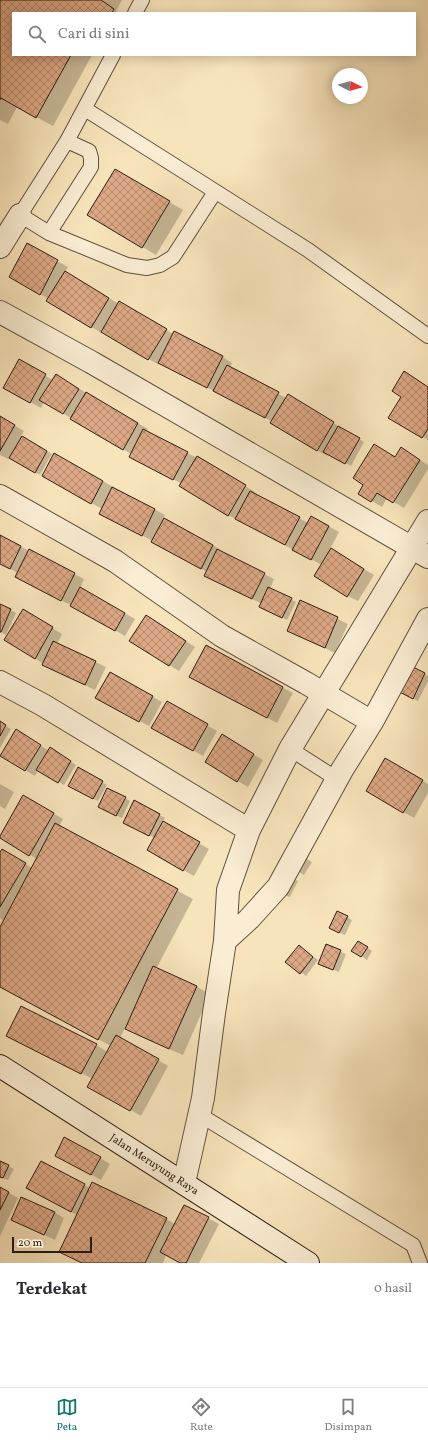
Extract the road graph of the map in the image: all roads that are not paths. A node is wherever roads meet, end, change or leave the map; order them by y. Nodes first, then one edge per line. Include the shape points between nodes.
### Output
1 (142, 0) edge
2 (136, 12) edge
3 (112, 56) edge
4 (85, 110) junction
5 (67, 141) junction
6 (215, 192) junction
7 (20, 215) junction
8 (49, 233) junction
9 (0, 247) edge
10 (0, 312) edge
11 (428, 336) edge
12 (0, 496) edge
13 (428, 521) edge
14 (420, 553) edge
15 (428, 619) edge
16 (0, 682) edge
17 (324, 694) junction
18 (372, 722) junction
19 (290, 749) junction
20 (338, 779) junction
21 (249, 830) junction
22 (225, 941) junction
23 (0, 1066) edge
24 (200, 1115) junction
25 (184, 1183) junction
26 (308, 1263) edge
27 (420, 1263) edge

1 - 2 lane
3 - 4 lane
4 - 5 lane
4 - 6 lane
5 - 7 lane
5 - 8 lane via 89,151 91,167
6 - 8 lane via 173,257 160,265 147,268 127,265
6 - 11 lane via 308,250
7 - 8 lane
7 - 9 street
10 - 14 street
12 - 17 street via 115,561 222,636
13 - 14 street
14 - 17 street
15 - 18 street
16 - 21 street via 44,705
17 - 18 street
17 - 19 street
18 - 20 street
19 - 20 lane
19 - 21 street
20 - 22 street via 278,887
21 - 22 street via 228,890
22 - 24 street
23 - 25 street, Jalan Meruyung Raya
24 - 25 street
24 - 27 lane via 413,1245
25 - 26 street, Jalan Meruyung Raya

